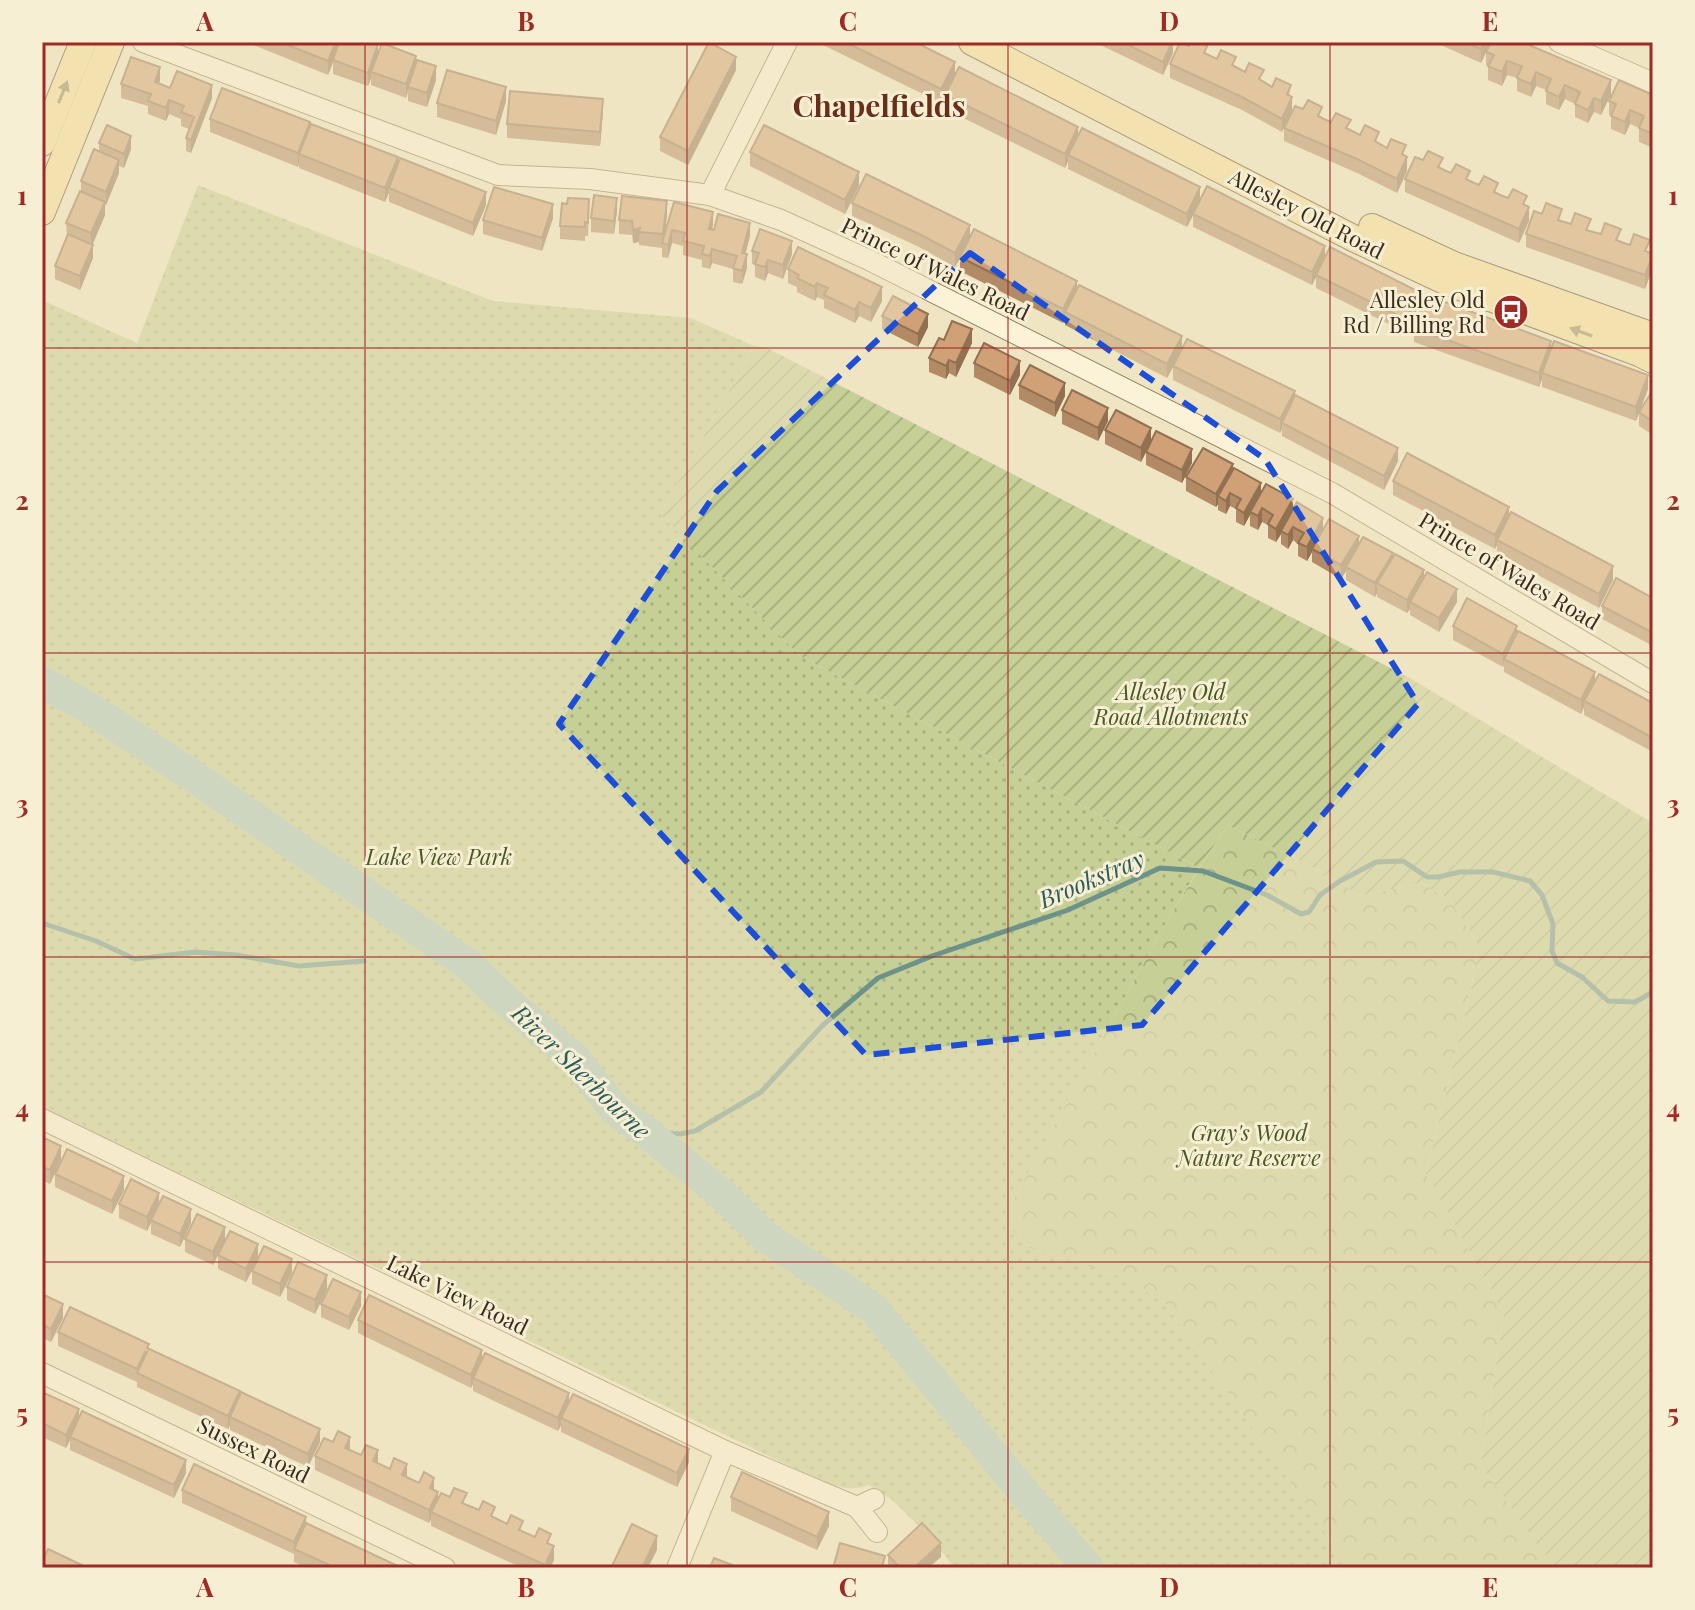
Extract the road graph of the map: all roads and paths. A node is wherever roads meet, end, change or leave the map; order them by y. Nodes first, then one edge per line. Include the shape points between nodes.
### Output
1 (83, 42) edge
2 (111, 42) edge
3 (143, 42) edge
4 (787, 42) edge
5 (972, 42) edge
6 (1009, 42) edge
7 (1559, 42) edge
8 (1653, 83) edge
9 (52, 131) edge
10 (1235, 167) junction
11 (710, 195) junction
12 (42, 212) edge
13 (1650, 342) edge
14 (1653, 683) edge
15 (42, 1119) edge
16 (42, 1373) edge
17 (725, 1451) junction
18 (877, 1532) dead end
19 (445, 1568) edge
20 (677, 1568) edge

9 -> 1 main road
2 - 9 main road
3 - 11 street, Prince of Wales Road via 498,175 590,179
4 - 11 street
5 - 10 main road, Allesley Old Road
6 - 10 main road, Allesley Old Road
7 - 8 street
9 - 12 main road
10 - 13 main road, Allesley Old Road via 1454,265
11 - 14 street, Prince of Wales Road via 869,260 1332,493
15 - 17 street, Lake View Road
16 - 19 street, Sussex Road
17 - 18 street, Lake View Road via 866,1503
17 - 20 street

